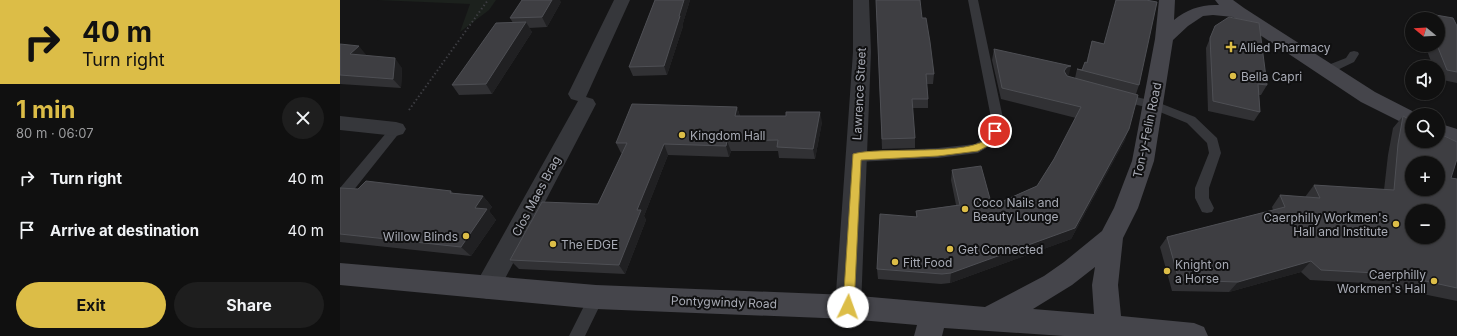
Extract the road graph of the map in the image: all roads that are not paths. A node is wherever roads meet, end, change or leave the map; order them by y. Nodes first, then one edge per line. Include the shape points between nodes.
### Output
1 (622, 0) edge
2 (861, 0) edge
3 (973, 0) edge
4 (1167, 0) edge
5 (1223, 0) edge
6 (1238, 12) junction
7 (1164, 39) junction
8 (1354, 54) dead end
9 (1327, 70) junction
10 (1106, 93) edge
11 (1153, 105) junction
12 (1405, 116) edge
13 (340, 123) edge
14 (396, 129) joint
15 (1445, 133) edge
16 (1457, 137) edge
17 (856, 157) junction
18 (340, 197) edge
19 (1207, 208) dead end
20 (1111, 238) junction
21 (340, 274) edge
22 (487, 288) junction
23 (596, 297) junction
24 (848, 307) junction
25 (986, 319) junction
26 (931, 325) edge
27 (1111, 333) edge
28 (577, 336) edge
29 (1025, 336) edge
30 (1194, 336) edge

1 - 22 street, Clos Maes Brag via 582,99
2 - 17 street, Lawrence Street via 862,52
3 - 17 lane via 998,123 992,139 978,148 971,149
4 - 7 main road, Ton-y-Felin Road
5 - 6 main road
6 - 7 main road via 1202,10 1185,18
6 - 9 main road
7 - 11 main road, Ton-y-Felin Road
8 - 9 lane via 1350,60
9 - 12 main road via 1368,97
10 - 11 lane
11 - 19 lane via 1192,120 1213,140 1215,154 1202,188 1202,198
11 - 20 main road, Ton-y-Felin Road via 1143,161 1126,208
13 - 14 street
14 - 18 lane
15 - 16 main road
17 - 24 street, Lawrence Street
20 - 25 main road via 1047,288 1018,305
20 - 27 main road, Ton-y-Felin Road via 1105,285
21 - 22 main road, Pontygwindy Road
22 - 23 main road, Pontygwindy Road
23 - 24 main road, Pontygwindy Road
23 - 28 lane
24 - 26 main road, Pontygwindy Road
25 - 26 main road, Pontygwindy Road
25 - 27 main road, Pontygwindy Road via 1048,322
25 - 29 main road
27 - 30 main road, Pontygwindy Road

